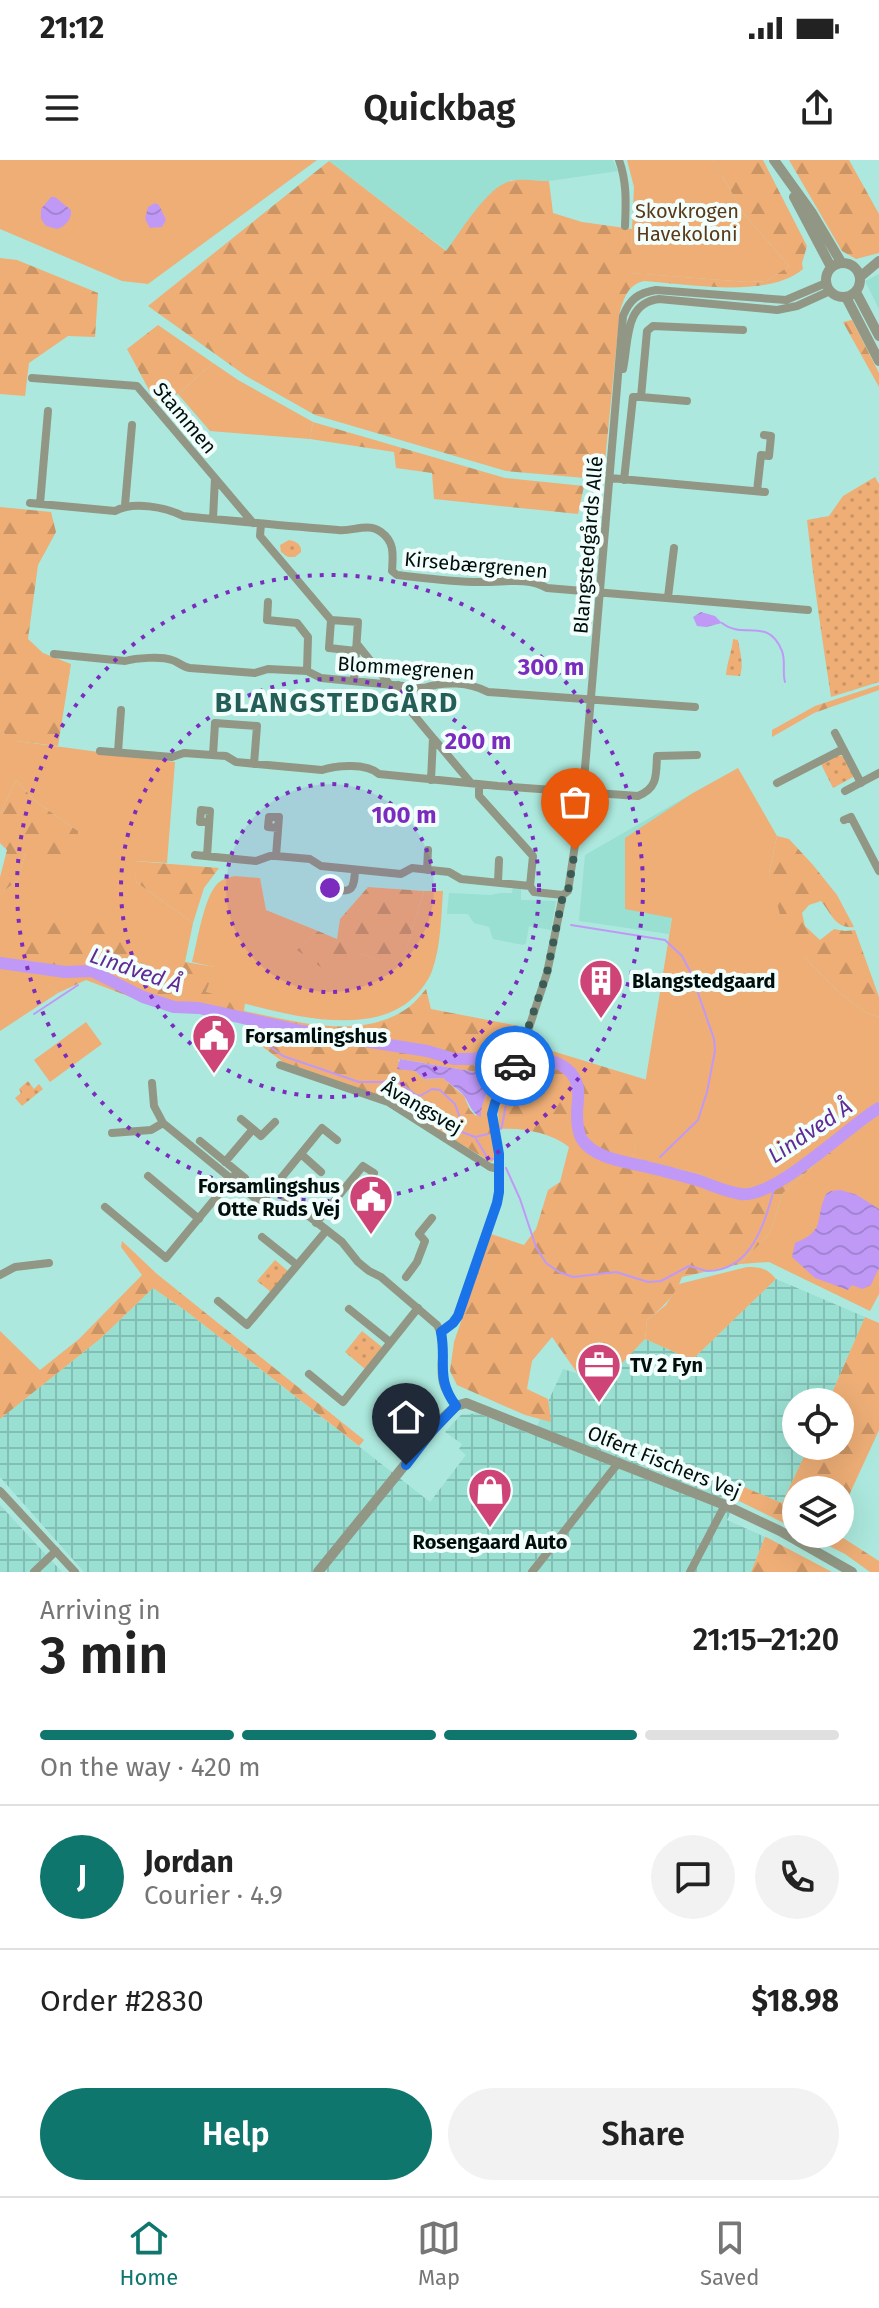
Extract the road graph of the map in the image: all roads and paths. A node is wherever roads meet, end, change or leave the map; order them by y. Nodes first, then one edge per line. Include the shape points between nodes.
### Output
1 (619, 160) edge
2 (774, 160) edge
3 (625, 226) dead end
4 (877, 263) edge
5 (836, 265) junction
6 (858, 273) junction
7 (828, 287) junction
8 (851, 294) junction
9 (743, 330) dead end
10 (879, 336) edge
11 (879, 361) edge
12 (32, 378) dead end
13 (641, 397) junction
14 (687, 401) dead end
15 (48, 411) dead end
16 (132, 425) dead end
17 (764, 435) dead end
18 (215, 478) junction
19 (610, 478) junction
20 (624, 480) junction
21 (30, 503) dead end
22 (40, 504) junction
23 (125, 505) junction
24 (213, 519) junction
25 (257, 523) junction
26 (674, 548) dead end
27 (600, 591) junction
28 (668, 597) junction
29 (268, 602) dead end
30 (808, 610) dead end
31 (331, 620) junction
32 (356, 648) junction
33 (54, 654) dead end
34 (307, 671) junction
35 (354, 681) junction
36 (394, 685) junction
37 (591, 700) junction
38 (695, 707) dead end
39 (121, 710) dead end
40 (835, 733) dead end
41 (433, 738) junction
42 (843, 749) junction
43 (100, 751) dead end
44 (118, 752) junction
45 (213, 755) junction
46 (697, 755) dead end
47 (254, 764) junction
48 (879, 773) edge
49 (431, 780) junction
50 (777, 783) dead end
51 (861, 783) junction
52 (475, 784) junction
53 (845, 791) dead end
54 (583, 792) junction
55 (844, 820) dead end
56 (209, 822) dead end
57 (278, 828) dead end
58 (428, 850) dead end
59 (195, 855) dead end
60 (207, 856) junction
61 (276, 856) junction
62 (499, 860) dead end
63 (355, 870) junction
64 (427, 870) junction
65 (879, 871) edge
66 (498, 882) junction
67 (530, 886) junction
68 (333, 889) dead end
69 (563, 895) junction
70 (280, 1065) dead end
71 (152, 1083) dead end
72 (241, 1119) dead end
73 (275, 1122) dead end
74 (163, 1123) junction
75 (253, 1129) junction
76 (112, 1133) dead end
77 (337, 1140) dead end
78 (200, 1141) dead end
79 (301, 1154) junction
80 (225, 1162) junction
81 (499, 1169) junction
82 (321, 1172) dead end
83 (374, 1173) dead end
84 (148, 1176) dead end
85 (238, 1177) junction
86 (273, 1188) junction
87 (105, 1207) dead end
88 (432, 1218) dead end
89 (199, 1219) junction
90 (316, 1223) junction
91 (326, 1231) junction
92 (262, 1237) dead end
93 (49, 1263) dead end
94 (297, 1265) junction
95 (0, 1275) edge
96 (406, 1277) dead end
97 (218, 1301) dead end
98 (418, 1308) junction
99 (349, 1309) dead end
100 (441, 1332) junction
101 (390, 1342) junction
102 (309, 1374) dead end
103 (456, 1406) junction
104 (400, 1417) dead end
105 (426, 1439) junction
106 (619, 1462) junction
107 (0, 1491) edge
108 (725, 1505) junction
109 (56, 1551) junction
110 (34, 1572) edge
111 (75, 1572) edge
112 (318, 1572) edge
113 (532, 1572) edge
114 (690, 1572) edge
115 (852, 1572) edge

1 - 3 street via 627,198
2 - 5 street via 812,213
4 - 6 street
5 - 6 street via 849,263
5 - 7 street via 826,274
6 - 8 street via 860,285
7 - 8 street via 837,296
7 - 19 street, Blangstedgårds Allé via 786,300 656,290 637,296 623,316
8 - 10 street
8 - 11 street
9 - 13 street via 653,326 647,331
12 - 18 street, Stammen via 137,386
13 - 14 street
13 - 20 street via 633,397
15 - 22 street
16 - 23 street
17 - 20 street via 771,436 769,456 761,455 761,492
18 - 24 street, Stammen
18 - 25 street, Stammen
19 - 20 street
19 - 27 street, Blangstedgårds Allé
21 - 22 street, Kirsebærgrenen
22 - 23 street, Kirsebærgrenen via 115,511
23 - 24 street, Kirsebærgrenen
24 - 25 street, Kirsebærgrenen
25 - 27 street, Kirsebærgrenen via 376,529 393,547 392,571 397,575
25 - 31 street, Stammen via 260,536
26 - 28 street
27 - 28 street, Kirsebærgrenen
27 - 37 street, Blangstedgårds Allé
28 - 30 street, Kirsebærgrenen
29 - 34 street, Blommegrenen via 267,620 297,623 308,637
31 - 32 street, Stammen via 358,622
31 - 32 street, Stammen via 329,648
32 - 35 street
32 - 36 street, Stammen
33 - 34 street, Blommegrenen via 172,660 184,667 255,673
34 - 35 street, Blommegrenen
35 - 36 street, Blommegrenen
36 - 37 street, Blommegrenen via 424,688 438,683
36 - 41 street, Stammen
37 - 38 street, Blommegrenen
37 - 54 street, Blangstedgårds Allé
39 - 44 street
40 - 42 street
41 - 49 street
41 - 52 street, Stammen
42 - 50 street
42 - 51 street
43 - 44 street
44 - 45 street
45 - 47 street
45 - 47 street via 215,723 257,726
46 - 54 street via 657,756 653,787 638,796
47 - 49 street via 374,769
48 - 51 street
49 - 52 street
51 - 53 street
52 - 54 street
52 - 67 street, Stammen via 479,796 533,856
54 - 69 street, Blangstedgårds Allé via 568,891
55 - 65 street via 851,817
56 - 60 street
57 - 61 street
58 - 64 street
59 - 60 street
60 - 61 street via 256,861
61 - 63 street
62 - 66 street
63 - 64 street
63 - 68 street via 352,888
64 - 66 street
66 - 67 street
67 - 69 street via 534,892
69 - 81 street, Blangstedgårds Allé via 547,973 520,1055 493,1108
70 - 81 street, Åvangsvej via 388,1102
71 - 74 street via 154,1106
72 - 75 street
73 - 75 street via 261,1136
74 - 76 street via 151,1130
74 - 85 street
75 - 80 street
77 - 79 street via 322,1128
78 - 80 street
79 - 82 street
79 - 86 street
80 - 85 street
81 - 100 street via 497,1203 458,1316
83 - 90 street via 363,1166
84 - 89 street
85 - 86 street via 257,1200
85 - 89 street
86 - 90 street
87 - 89 street via 166,1258
88 - 96 street via 419,1234 425,1241
90 - 91 street
91 - 94 street
91 - 98 street
92 - 94 street
93 - 95 street via 15,1267
94 - 97 street via 247,1325
98 - 100 street
98 - 101 street
99 - 101 street
100 - 103 street via 443,1383
101 - 102 street via 343,1402
103 - 105 street
103 - 106 street, Olfert Fischers Vej via 474,1405
104 - 105 street
105 - 112 street
106 - 108 street, Olfert Fischers Vej
106 - 113 street
107 - 109 street
108 - 114 street
108 - 115 street, Olfert Fischers Vej
109 - 110 street
109 - 111 street

